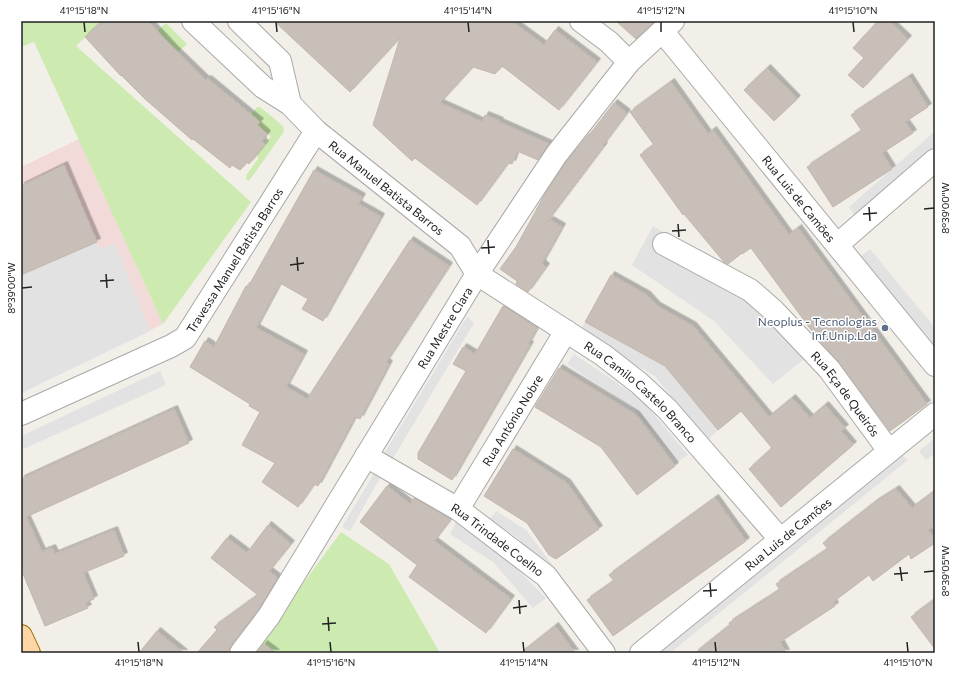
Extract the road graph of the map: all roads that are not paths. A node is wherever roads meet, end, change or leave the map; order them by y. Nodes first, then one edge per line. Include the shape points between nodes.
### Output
1 (193, 21) edge
2 (239, 21) edge
3 (581, 21) edge
4 (668, 26) edge
5 (629, 62) junction
6 (290, 104) junction
7 (316, 131) junction
8 (935, 160) edge
9 (664, 244) dead end
10 (837, 245) junction
11 (477, 274) junction
12 (566, 332) junction
13 (935, 365) edge
14 (21, 414) edge
15 (935, 414) edge
16 (889, 451) junction
17 (366, 456) junction
18 (458, 509) junction
19 (780, 539) junction
20 (21, 636) edge
21 (29, 653) edge
22 (241, 653) edge
23 (604, 653) edge
24 (641, 653) edge

1 - 6 street, Rua Manuel Batista Barros via 263,87
2 - 6 street via 280,62
3 - 5 street via 609,42
4 - 5 street, Rua Mestre Clara
4 - 10 street, Rua Luis de Camões
5 - 11 street, Rua Mestre Clara via 556,155
6 - 7 street, Rua Manuel Batista Barros
7 - 11 street, Rua Manuel Batista Barros via 460,246
7 - 14 street, Travessa Manuel Batista Barros via 185,338
8 - 10 street
9 - 16 street, Rua Eça de Queirós via 750,290 774,310 830,369
10 - 13 street, Rua Luis de Camões
11 - 12 street, Rua Camilo Castelo Branco
11 - 17 street, Rua Mestre Clara
12 - 18 street, Rua António Nobre
12 - 19 street, Rua Camilo Castelo Branco via 603,355 667,409
15 - 16 street, Rua Luis de Camões
16 - 19 street, Rua Luis de Camões
17 - 18 street, Rua Trindade Coelho
17 - 22 street, Rua Mestre Clara via 269,616
18 - 23 street, Rua Trindade Coelho via 546,576
19 - 24 street, Rua Luis de Camões
20 - 21 main road

